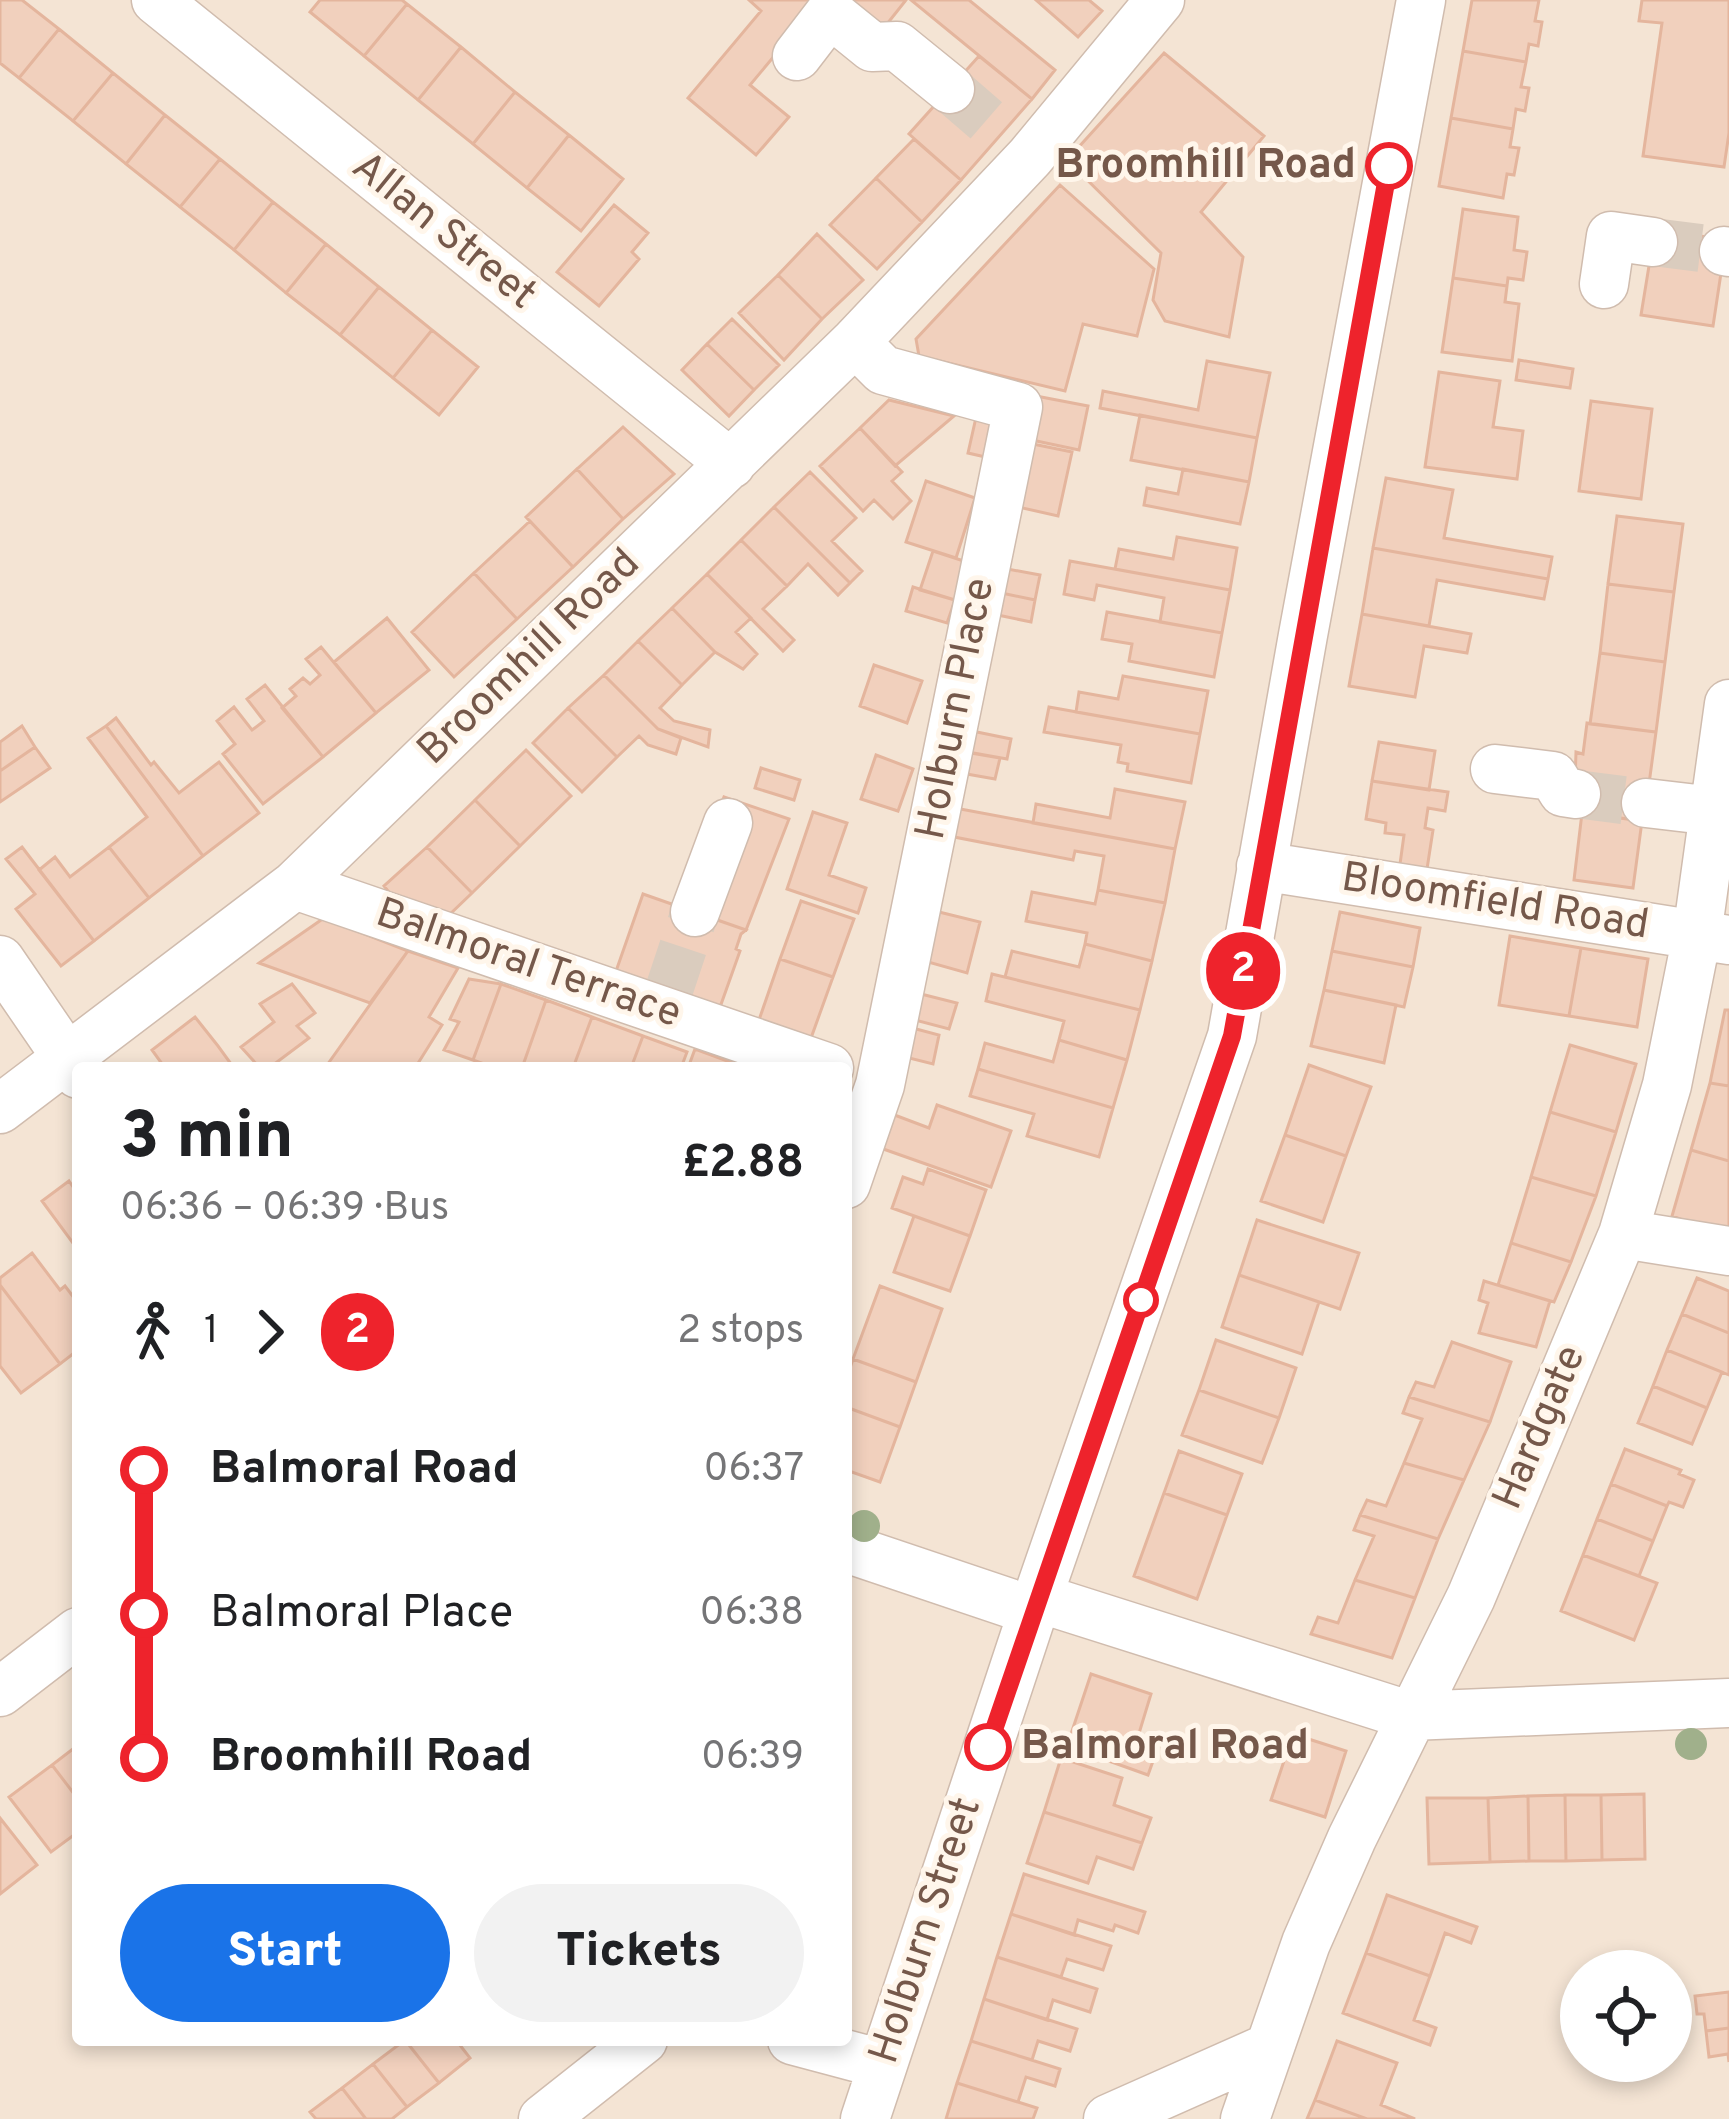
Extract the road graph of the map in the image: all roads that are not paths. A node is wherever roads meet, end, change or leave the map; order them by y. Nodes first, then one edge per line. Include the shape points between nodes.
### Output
1 (156, 0) edge
2 (1160, 0) edge
3 (1421, 0) edge
4 (797, 56) dead end
5 (950, 89) tunnel mouth
6 (1653, 242) tunnel mouth
7 (1604, 284) dead end
8 (855, 342) junction
9 (731, 464) junction
10 (1729, 704) edge
11 (1495, 769) dead end
12 (1576, 794) tunnel mouth
13 (1646, 803) tunnel mouth
14 (1714, 812) junction
15 (728, 823) dead end
16 (1261, 866) junction
17 (296, 884) junction
18 (695, 912) tunnel mouth
19 (1713, 938) edge
20 (0, 960) edge
21 (79, 1062) edge
22 (815, 1062) edge
23 (72, 1066) edge
24 (72, 1068) edge
25 (863, 1080) edge
26 (0, 1109) edge
27 (852, 1147) edge
28 (1623, 1234) junction
29 (1729, 1251) edge
30 (852, 1550) edge
31 (1036, 1604) junction
32 (72, 1637) edge
33 (0, 1692) edge
34 (1729, 1703) edge
35 (1412, 1716) junction
36 (636, 2046) edge
37 (814, 2046) edge
38 (1268, 2048) junction
39 (882, 2065) junction
40 (543, 2119) edge
41 (865, 2119) edge
42 (1108, 2119) edge
43 (1245, 2119) edge

1 - 9 street, Allan Street
2 - 8 street, Broomhill Road via 1016,145
3 - 16 street, Holburn Street
4 - 5 street via 830,13 872,46 897,46
6 - 7 street via 1611,236
8 - 9 street, Broomhill Road
8 - 25 street, Holburn Place via 883,370 1018,407
9 - 17 street, Broomhill Road
10 - 14 street, Hardgate
11 - 12 street via 1553,776 1563,793
13 - 14 street
14 - 19 street, Hardgate
15 - 18 street
16 - 19 street, Bloomfield Road
16 - 31 street, Holburn Street via 1232,1036
17 - 21 street, Broomhill Road
17 - 22 street, Balmoral Terrace via 664,1001
19 - 28 street, Hardgate
20 - 23 street
24 - 26 street, Broomhill Road
25 - 27 street, Holburn Place
28 - 29 street
28 - 35 street, Hardgate via 1471,1597
30 - 31 street
31 - 35 street
31 - 39 street, Holburn Street
32 - 33 street
34 - 35 street
35 - 38 street, Hardgate via 1324,1901
36 - 40 street
37 - 39 street
38 - 42 street
38 - 43 street, Hardgate
39 - 41 street, Holburn Street

